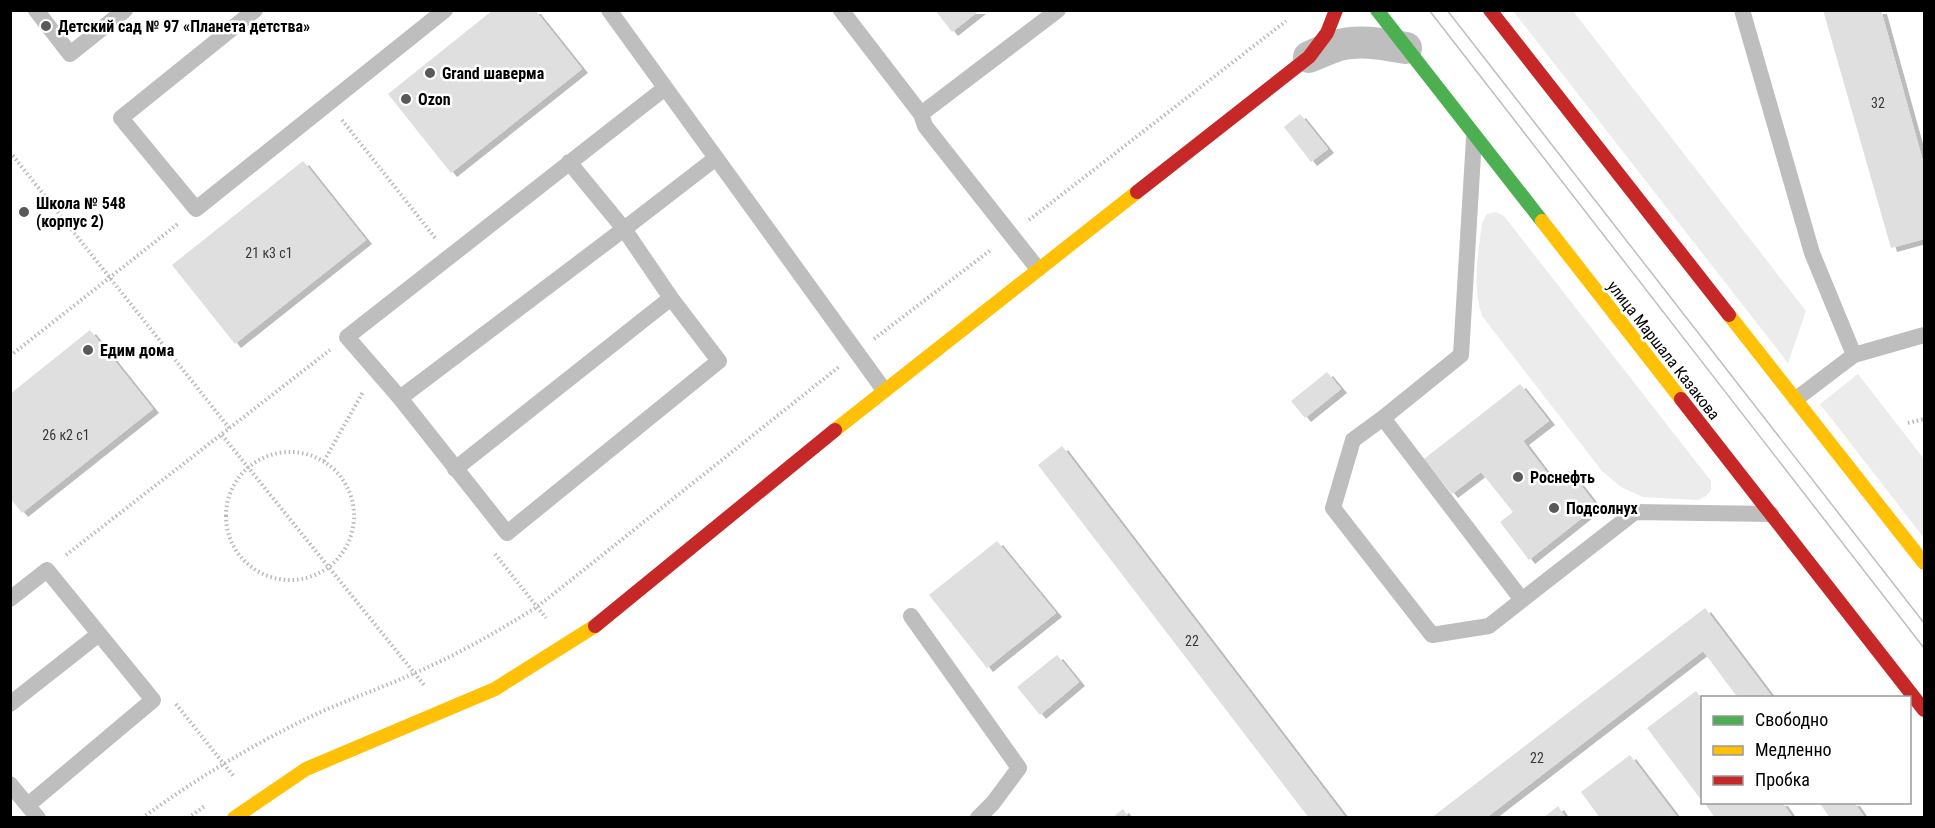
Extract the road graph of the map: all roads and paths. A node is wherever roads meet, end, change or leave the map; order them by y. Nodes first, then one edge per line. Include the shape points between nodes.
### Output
1 (125, 10) edge
2 (255, 10) edge
3 (445, 10) edge
4 (609, 10) edge
5 (841, 10) edge
6 (1058, 10) edge
7 (1336, 10) edge
8 (1377, 10) edge
9 (1490, 10) edge
10 (1742, 10) edge
11 (43, 13) edge
12 (1286, 21) dead end
13 (1406, 48) junction
14 (1310, 57) junction
15 (665, 88) junction
16 (329, 104) junction
17 (921, 114) junction
18 (1474, 134) junction
19 (10, 152) edge
20 (716, 158) junction
21 (569, 162) junction
22 (196, 209) junction
23 (624, 229) junction
24 (1010, 234) junction
25 (450, 256) junction
26 (1038, 269) junction
27 (110, 278) junction
28 (671, 298) junction
29 (1924, 335) edge
30 (347, 337) junction
31 (858, 352) junction
32 (1854, 355) junction
33 (10, 356) edge
34 (884, 390) junction
35 (364, 391) dead end
36 (400, 398) junction
37 (1796, 399) junction
38 (1383, 418) junction
39 (1924, 419) edge
40 (1908, 423) dead end
41 (230, 429) junction
42 (222, 435) junction
43 (324, 461) junction
44 (249, 467) junction
45 (455, 469) junction
46 (1772, 514) junction
47 (1924, 563) edge
48 (329, 568) junction
49 (47, 570) junction
50 (10, 599) edge
51 (1522, 600) junction
52 (911, 616) dead end
53 (99, 634) junction
54 (415, 673) junction
55 (426, 688) dead end
56 (10, 704) edge
57 (1924, 710) edge
58 (10, 784) edge
59 (33, 811) edge
60 (142, 818) edge
61 (234, 818) edge
62 (978, 818) edge

1 - 11 lane via 70,54
2 - 22 lane via 121,118
3 - 16 lane
4 - 15 lane
5 - 17 lane
6 - 17 lane
7 - 14 main road via 1327,33
8 - 13 main road, улица Маршала Казакова
9 - 37 main road
10 - 32 lane via 1812,253
12 - 24 path
13 - 14 street via 1356,42 1337,45
13 - 18 main road, улица Маршала Казакова
14 - 26 main road
15 - 20 lane
15 - 21 lane
16 - 22 lane
16 - 25 path
17 - 24 lane via 925,126
18 - 38 lane via 1461,355
18 - 46 main road, улица Маршала Казакова
19 - 27 path
20 - 23 lane
20 - 31 lane
21 - 23 lane
21 - 25 lane
22 - 27 path
23 - 28 lane
23 - 36 lane
24 - 26 lane
24 - 31 path
25 - 30 lane
26 - 34 main road
27 - 33 path
27 - 41 path
28 - 45 lane
28 - 45 lane via 719,361 507,533
29 - 32 lane
30 - 36 lane
30 - 41 path
31 - 34 lane
31 - 54 path via 537,607
32 - 37 lane
34 - 61 main road via 599,623 495,689 306,769
35 - 43 path
36 - 45 lane
37 - 47 main road
38 - 51 lane
38 - 51 lane via 1353,440 1333,508 1432,635 1488,626
39 - 40 path
41 - 42 path
42 - 44 path
42 - 49 path
43 - 44 path via 285,452 266,456
43 - 48 path via 350,492 355,513 344,552
44 - 48 path
44 - 48 path via 235,484 227,505 227,526 234,547 248,564 266,576 288,581 310,578
46 - 51 lane via 1635,512
46 - 57 main road, улица Маршала Казакова
48 - 54 path
49 - 50 lane
49 - 53 lane
52 - 62 lane via 1019,768
53 - 56 lane
53 - 59 lane via 153,700
54 - 55 path
54 - 60 path via 291,726
58 - 59 lane

